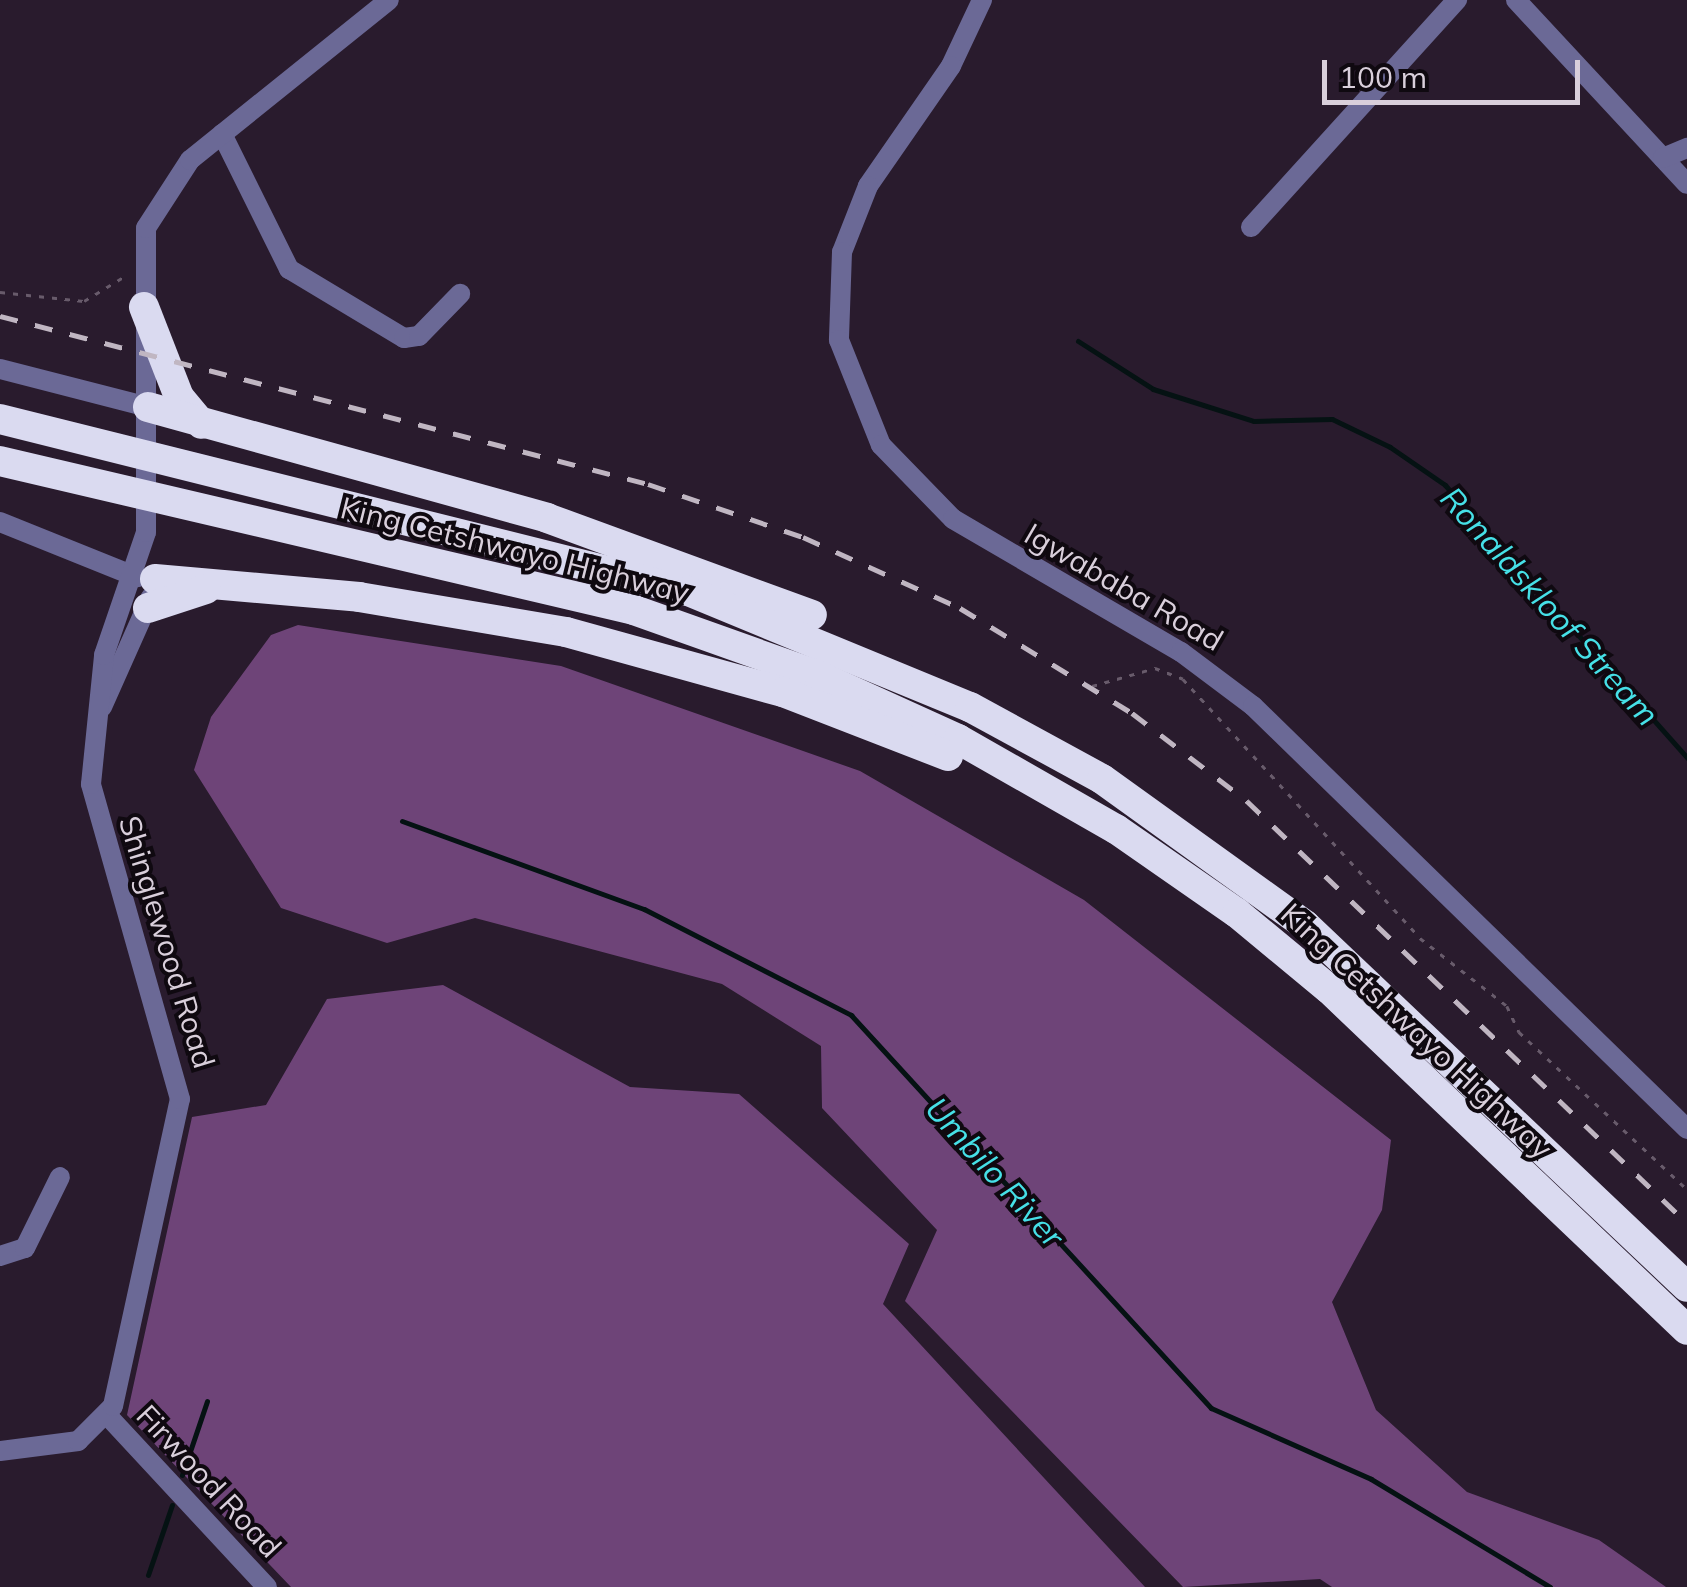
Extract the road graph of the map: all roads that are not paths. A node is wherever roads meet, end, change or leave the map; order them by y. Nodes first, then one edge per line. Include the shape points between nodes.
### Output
1 (389, 0) edge
2 (982, 0) edge
3 (1458, 0) edge
4 (1516, 0) edge
5 (222, 134) junction
6 (1687, 148) edge
7 (1663, 158) junction
8 (1687, 184) edge
9 (1251, 227) dead end
10 (460, 294) dead end
11 (147, 322) junction
12 (0, 369) edge
13 (148, 412) junction
14 (0, 419) edge
15 (202, 424) junction
16 (0, 461) edge
17 (0, 522) edge
18 (144, 587) junction
19 (96, 718) junction
20 (1102, 779) junction
21 (1116, 829) junction
22 (1687, 1129) edge
23 (60, 1177) dead end
24 (0, 1256) edge
25 (1687, 1286) edge
26 (1687, 1330) edge
27 (107, 1416) junction
28 (0, 1451) edge
29 (267, 1587) edge

1 - 5 street, Shinglewood Road
2 - 22 street, Igwababa Road via 951,66 868,186 842,252 839,340 873,432 953,519 1181,652 1253,706
3 - 9 street
4 - 7 street
5 - 10 street via 286,267 398,336 419,336
5 - 11 street, Shinglewood Road via 166,188 146,228 140,268
6 - 7 street
7 - 8 street
11 - 13 street, Shinglewood Road
11 - 15 highway via 180,397
12 - 13 street
13 - 15 highway
13 - 18 street, Shinglewood Road
14 - 20 highway, King Cetshwayo Highway via 688,591 916,680
15 - 20 highway via 548,518 746,587 997,703
16 - 21 highway, King Cetshwayo Highway via 702,632 930,726
17 - 18 street
18 - 19 street, Shinglewood Road
18 - 19 street, Shinglewood Road
18 - 21 highway via 218,584 419,605 690,663 856,718
19 - 27 street, Shinglewood Road via 100,829 166,1023 180,1100
20 - 25 highway, King Cetshwayo Highway via 1304,925
21 - 26 highway, King Cetshwayo Highway via 1329,990
23 - 24 street via 26,1248
27 - 28 street via 64,1446
27 - 29 street, Firwood Road

